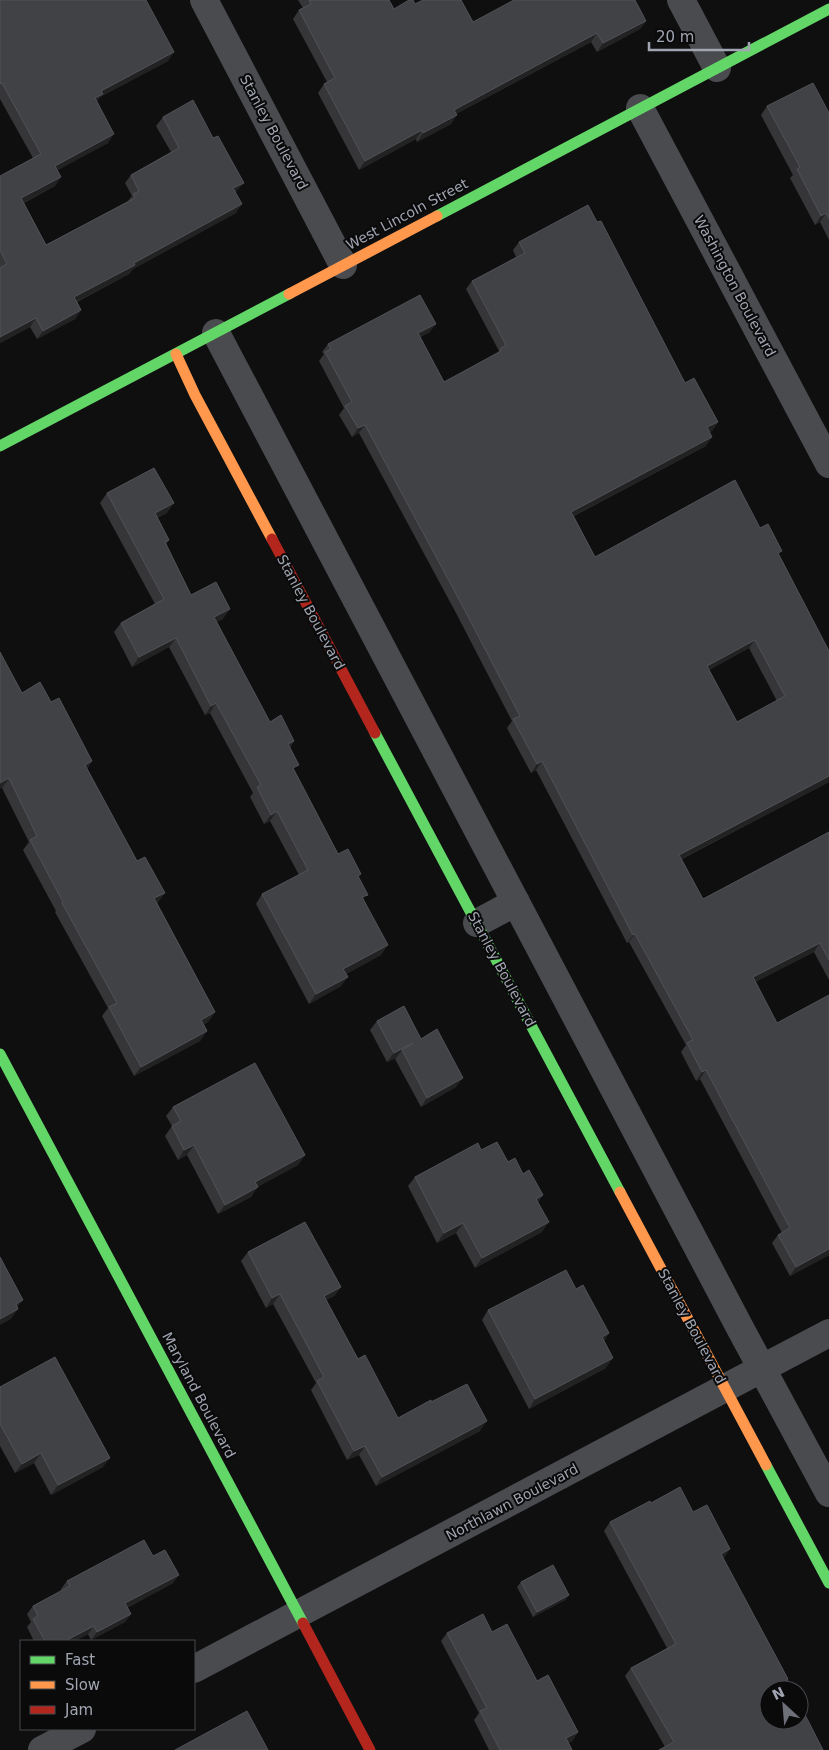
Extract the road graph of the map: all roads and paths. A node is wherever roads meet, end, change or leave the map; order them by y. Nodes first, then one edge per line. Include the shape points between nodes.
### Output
1 (204, 0) edge
2 (682, 0) edge
3 (829, 9) edge
4 (717, 68) junction
5 (640, 108) junction
6 (344, 265) junction
7 (216, 333) junction
8 (176, 354) junction
9 (0, 446) edge
10 (829, 464) edge
11 (516, 902) junction
12 (478, 923) junction
13 (0, 1054) edge
14 (829, 1334) edge
15 (762, 1368) junction
16 (725, 1388) junction
17 (829, 1493) edge
18 (829, 1583) edge
19 (299, 1614) junction
20 (195, 1668) edge
21 (80, 1730) edge
22 (42, 1750) edge
23 (370, 1750) edge

1 - 6 street, Stanley Boulevard
2 - 4 street
3 - 4 street, West Lincoln Street
4 - 5 street, West Lincoln Street
5 - 6 street, West Lincoln Street
5 - 10 street, Washington Boulevard
6 - 7 street, West Lincoln Street
7 - 8 street, West Lincoln Street
7 - 11 street
8 - 9 street, West Lincoln Street
8 - 12 street, Stanley Boulevard
11 - 12 street
11 - 15 street
12 - 16 street, Stanley Boulevard
13 - 19 street, Maryland Boulevard
14 - 15 street, Northlawn Boulevard
15 - 16 street, Northlawn Boulevard
15 - 17 street
16 - 18 street, Stanley Boulevard
16 - 19 street, Northlawn Boulevard
19 - 20 street, Northlawn Boulevard
19 - 23 street, Maryland Boulevard
21 - 22 street

